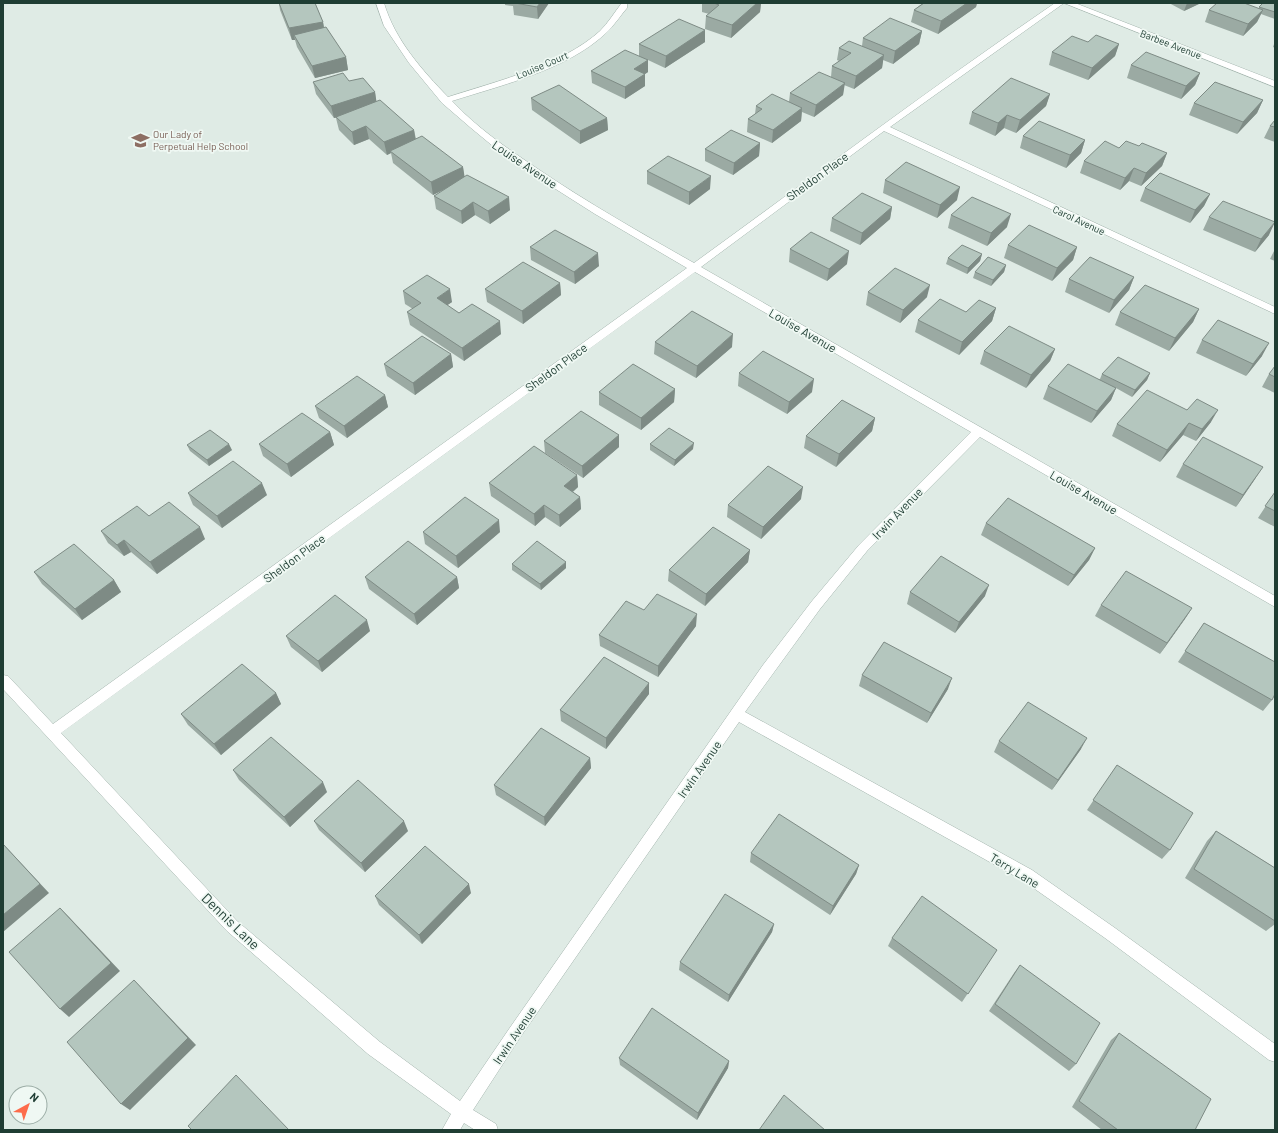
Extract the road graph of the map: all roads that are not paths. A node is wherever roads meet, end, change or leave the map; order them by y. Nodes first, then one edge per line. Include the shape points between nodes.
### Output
1 (380, 3) edge
2 (1068, 3) edge
3 (1053, 4) edge
4 (624, 6) dead end
5 (1275, 84) edge
6 (445, 101) junction
7 (884, 128) junction
8 (695, 267) junction
9 (1275, 311) edge
10 (978, 432) junction
11 (1275, 602) edge
12 (3, 680) edge
13 (737, 714) junction
14 (52, 732) junction
15 (1275, 1054) edge
16 (462, 1112) junction
17 (450, 1130) edge
18 (490, 1130) edge

1 - 6 street, Louise Avenue via 388,26 428,82
2 - 5 street, Barbee Avenue
3 - 7 street, Sheldon Place
4 - 6 street, Louise Court via 600,35 585,46 542,68
6 - 8 street, Louise Avenue via 492,142 528,168 598,212
7 - 8 street, Sheldon Place
7 - 9 street, Carol Avenue
8 - 10 street, Louise Avenue
8 - 14 street, Sheldon Place
10 - 11 street, Louise Avenue
10 - 13 street, Irwin Avenue via 858,554 816,605
12 - 14 street, Dennis Lane
13 - 15 street, Terry Lane via 1026,875
13 - 16 street, Irwin Avenue via 518,1027
14 - 16 street, Dennis Lane via 232,926 374,1048
16 - 17 street, Irwin Avenue
16 - 18 street, Dennis Lane

